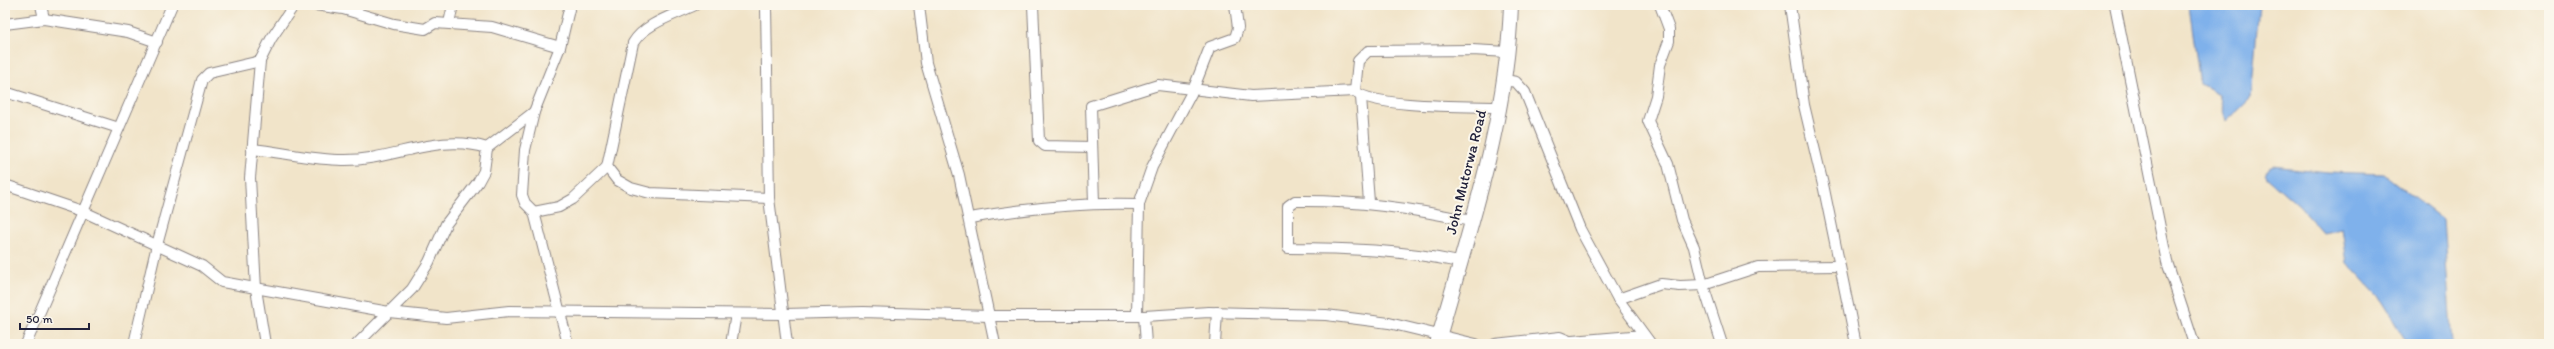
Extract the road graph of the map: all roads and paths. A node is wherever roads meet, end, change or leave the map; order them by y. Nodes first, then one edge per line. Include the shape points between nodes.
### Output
1 (41, 5) edge
2 (172, 5) edge
3 (294, 5) edge
4 (316, 5) edge
5 (453, 5) edge
6 (570, 5) edge
7 (695, 5) edge
8 (766, 5) edge
9 (919, 5) edge
10 (1033, 5) edge
11 (1236, 5) edge
12 (1510, 5) edge
13 (1660, 5) edge
14 (1790, 5) edge
15 (2115, 5) edge
16 (44, 19) junction
17 (449, 23) junction
18 (5, 24) edge
19 (157, 42) junction
20 (560, 47) junction
21 (1508, 52) junction
22 (260, 61) junction
23 (1505, 80) junction
24 (1193, 90) junction
25 (5, 92) edge
26 (1358, 94) junction
27 (1500, 107) junction
28 (534, 112) junction
29 (119, 128) junction
30 (1092, 147) junction
31 (488, 148) junction
32 (252, 149) junction
33 (607, 167) junction
34 (5, 185) edge
35 (769, 198) junction
36 (1369, 202) junction
37 (1094, 203) junction
38 (1140, 204) junction
39 (82, 211) junction
40 (534, 212) junction
41 (970, 218) junction
42 (1472, 221) junction
43 (157, 246) junction
44 (1459, 262) junction
45 (1839, 266) junction
46 (1703, 284) junction
47 (256, 289) junction
48 (1618, 299) junction
49 (389, 312) junction
50 (1217, 312) junction
51 (561, 313) junction
52 (736, 314) junction
53 (785, 314) junction
54 (989, 316) junction
55 (1141, 316) junction
56 (1644, 335) junction
57 (1438, 339) edge
58 (1574, 342) edge
59 (26, 344) edge
60 (134, 344) edge
61 (265, 344) edge
62 (357, 344) edge
63 (568, 344) edge
64 (731, 344) edge
65 (787, 344) edge
66 (995, 344) edge
67 (1146, 344) edge
68 (1215, 344) edge
69 (1476, 344) edge
70 (1495, 344) edge
71 (1651, 344) edge
72 (1722, 344) edge
73 (1856, 344) edge
74 (2194, 344) edge

1 - 16 street
2 - 19 street
3 - 22 street via 271,39
4 - 17 street via 344,9 394,24 425,29 435,23
5 - 17 street
6 - 20 street
7 - 33 street via 647,28 638,34 633,43
8 - 35 street
9 - 41 street via 926,64
10 - 30 street via 1039,141 1045,146
11 - 24 street via 1238,28 1235,38 1210,47
12 - 21 street, John Mutorwa Road
13 - 46 street via 1669,29 1670,41 1660,65 1656,96 1648,121 1668,164 1682,220 1694,247
14 - 45 street via 1804,105
15 - 74 street via 2166,262
16 - 18 street
16 - 19 street via 128,32
17 - 20 street via 492,27
19 - 29 street
20 - 28 street
21 - 23 street, John Mutorwa Road
21 - 26 street via 1368,51 1358,60
22 - 32 street
22 - 43 street via 209,73 202,80
23 - 27 street, John Mutorwa Road
23 - 48 street via 1510,79 1520,85 1531,102 1572,211
24 - 26 street via 1251,96
24 - 30 street via 1158,85 1094,103 1089,110
24 - 38 street via 1152,167
25 - 29 street
26 - 27 street via 1394,102
26 - 36 street
27 - 42 street, John Mutorwa Road
28 - 31 street
28 - 40 street via 525,150 522,195 525,203
29 - 39 street
30 - 37 street
31 - 32 street via 469,142 427,145 344,160
31 - 49 street via 484,171 478,182 446,224 429,262 412,289
32 - 47 street via 250,178
33 - 35 street via 617,180 631,188 650,193
33 - 40 street via 573,199 559,207
34 - 39 street
35 - 53 street
36 - 42 street via 1418,209
36 - 44 street via 1290,202 1287,210 1288,248 1342,248 1436,257
37 - 38 street
37 - 41 street via 1031,207
38 - 55 street
39 - 43 street
39 - 59 street via 68,251
40 - 51 street
41 - 54 street
42 - 44 street, John Mutorwa Road
43 - 47 street via 202,266 222,282
43 - 60 street
44 - 57 street, John Mutorwa Road
45 - 46 street via 1758,267
45 - 73 street
46 - 48 street via 1661,284
46 - 72 street
47 - 49 street
47 - 61 street
48 - 56 street
49 - 51 street via 446,318 509,311
49 - 62 street
50 - 55 street
50 - 57 street via 1326,315 1389,323
50 - 68 street
51 - 52 street
51 - 63 street
52 - 53 street
52 - 64 street
53 - 54 street via 863,312
53 - 65 street
54 - 55 street
54 - 66 street
55 - 67 street
56 - 58 street
56 - 71 street
57 - 69 street
58 - 70 street via 1560,337

